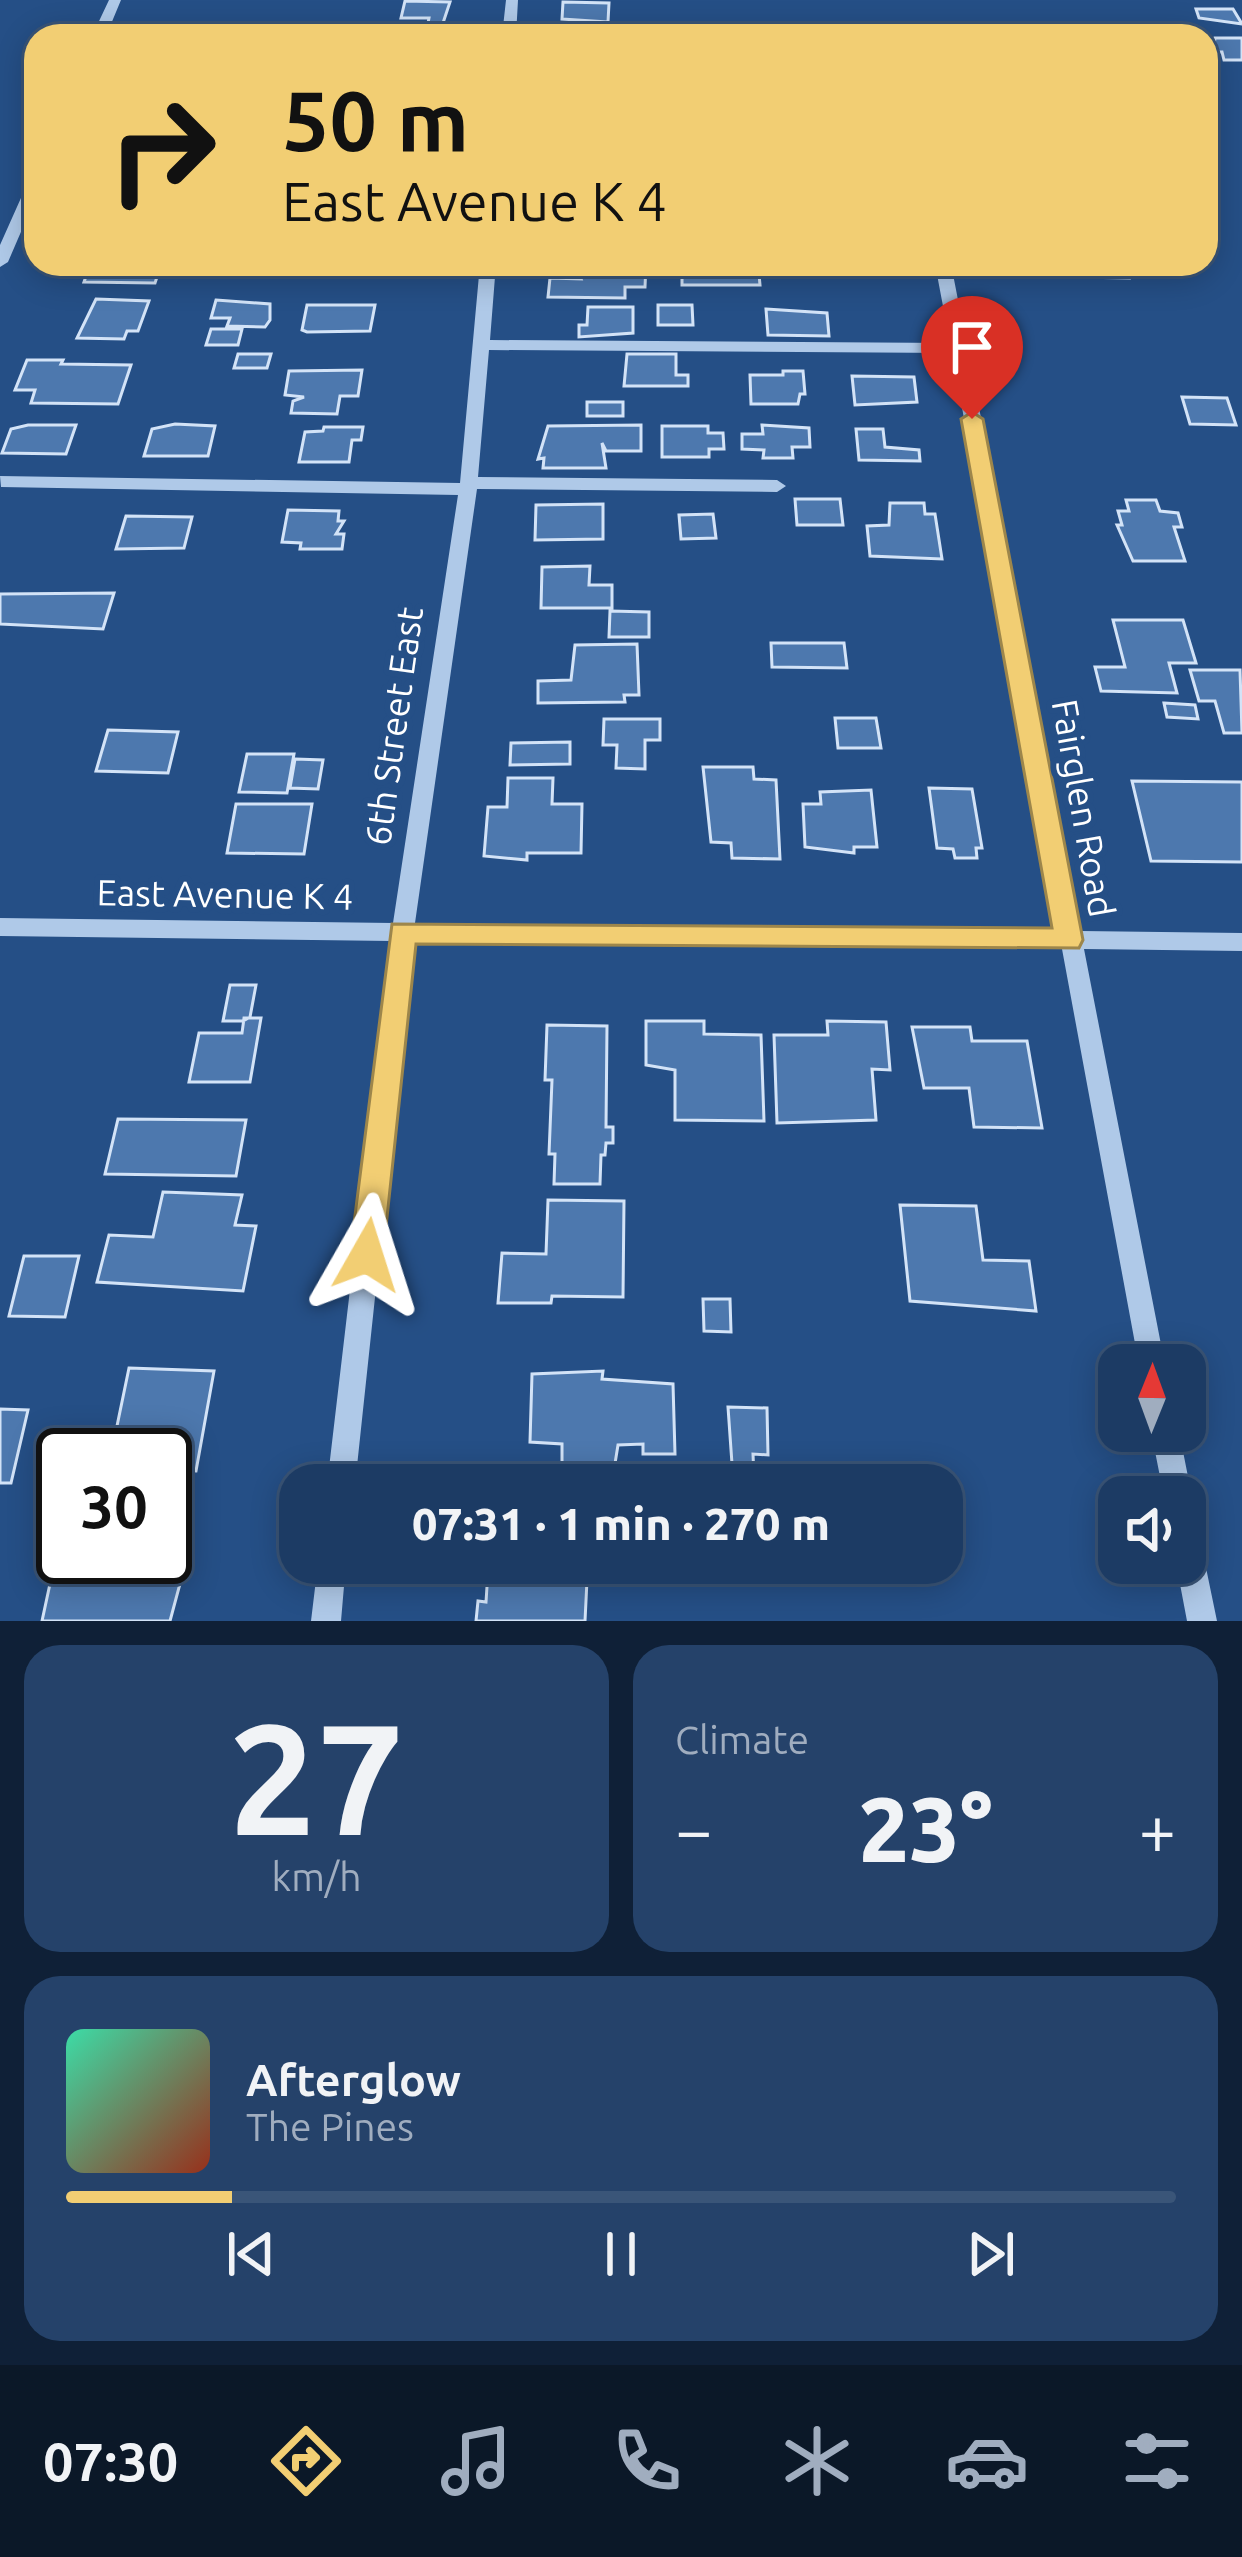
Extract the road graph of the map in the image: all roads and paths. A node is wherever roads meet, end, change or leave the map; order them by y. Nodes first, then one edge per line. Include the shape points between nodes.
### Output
1 (24, 207) edge
2 (0, 262) edge
3 (487, 276) edge
4 (945, 276) edge
5 (481, 345) junction
6 (959, 348) junction
7 (2, 481) edge
8 (468, 486) junction
9 (777, 486) dead end
10 (0, 927) edge
11 (403, 932) junction
12 (1069, 940) junction
13 (1242, 942) edge
14 (1148, 1344) edge
15 (343, 1464) edge
16 (330, 1584) edge
17 (1195, 1584) edge
18 (326, 1621) edge
19 (1202, 1621) edge

1 - 2 street
3 - 5 street, 6th Street East
4 - 6 street, Fairglen Road
5 - 6 street
5 - 8 street, 6th Street East
6 - 12 street, Fairglen Road
7 - 8 street
8 - 9 street
8 - 11 street, 6th Street East
10 - 11 street, East Avenue K 4
11 - 12 street, East Avenue K 4
11 - 15 street, 6th Street East
12 - 13 street, East Avenue K 4
12 - 14 street, Fairglen Road
16 - 18 street
17 - 19 street

